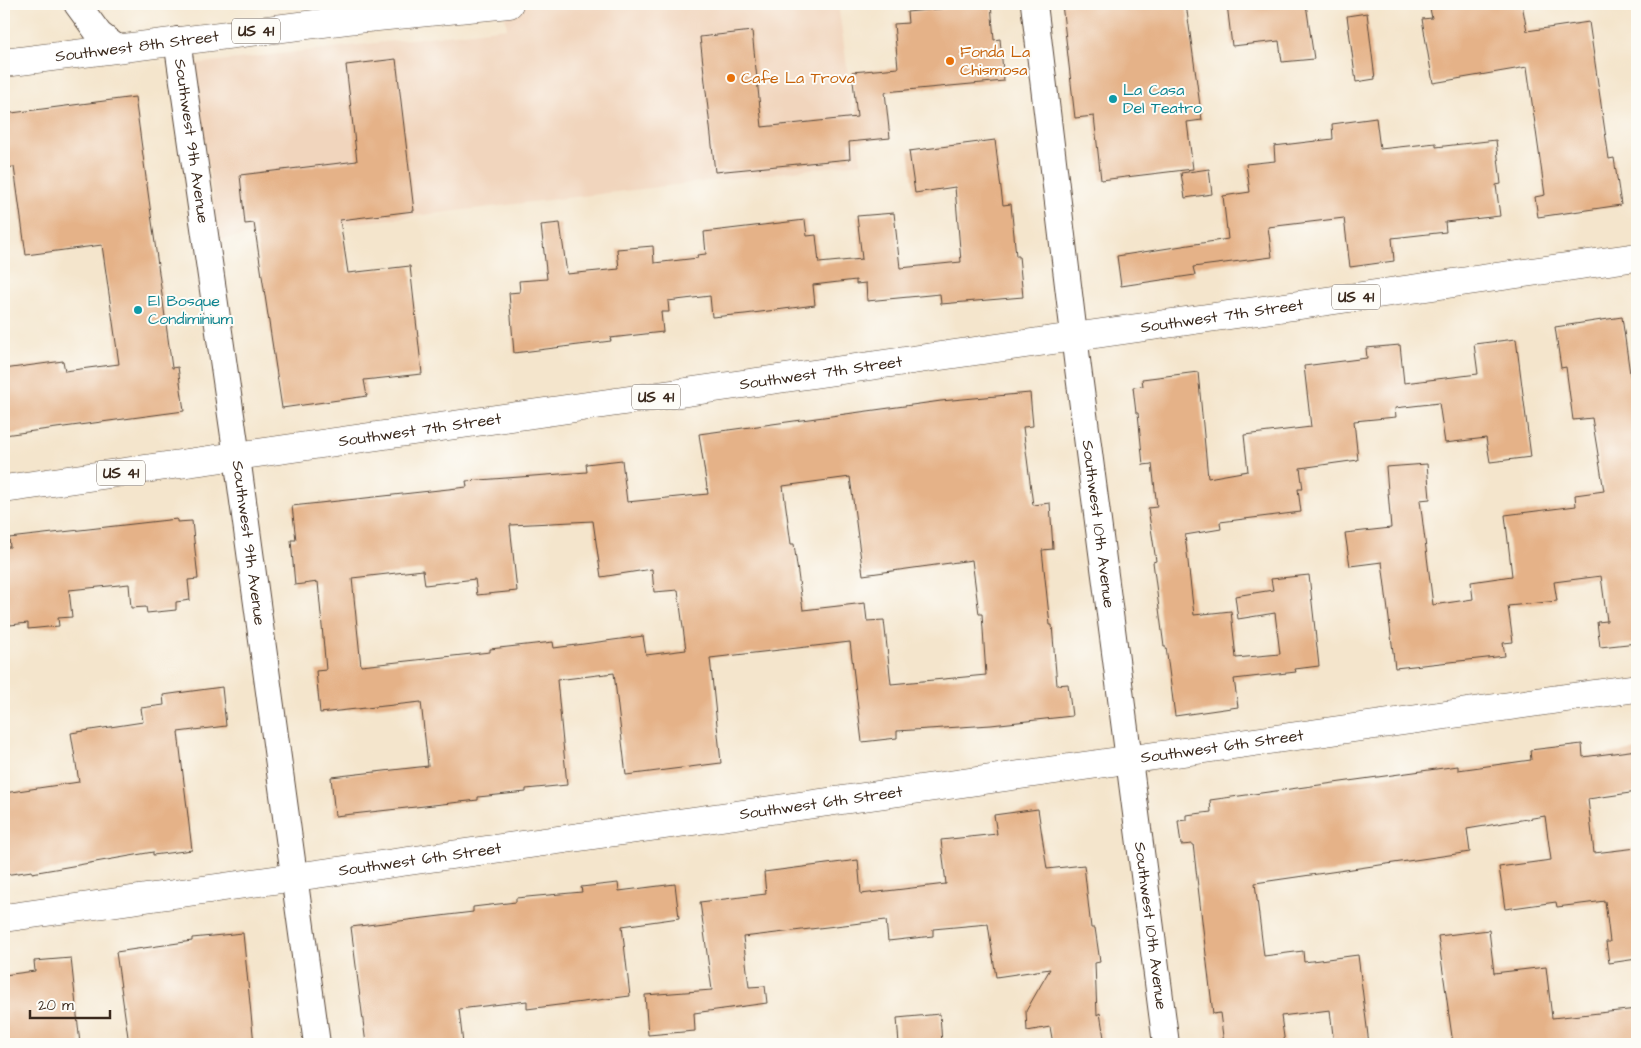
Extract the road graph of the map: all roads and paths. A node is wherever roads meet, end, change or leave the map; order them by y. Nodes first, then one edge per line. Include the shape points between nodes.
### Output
1 (77, 4) edge
2 (509, 4) edge
3 (1034, 4) edge
4 (177, 40) junction
5 (117, 48) junction
6 (4, 63) edge
7 (1637, 257) edge
8 (1074, 336) junction
9 (237, 457) junction
10 (4, 489) edge
11 (1637, 688) edge
12 (1130, 760) junction
13 (294, 878) junction
14 (4, 918) edge
15 (317, 1044) edge
16 (1166, 1044) edge

1 - 5 street via 100,34
2 - 4 main road, Southwest 8th Street / US 41
3 - 8 street, Southwest 10th Avenue
4 - 5 main road, Southwest 8th Street / US 41
4 - 9 street, Southwest 9th Avenue
5 - 6 main road, Southwest 8th Street / US 41
7 - 8 main road, Southwest 7th Street / US 41
8 - 9 main road, Southwest 7th Street / US 41
8 - 12 street, Southwest 10th Avenue
9 - 10 main road, Southwest 7th Street / US 41
9 - 13 street, Southwest 9th Avenue
11 - 12 main road, Southwest 6th Street
12 - 13 main road, Southwest 6th Street
12 - 16 street, Southwest 10th Avenue
13 - 14 main road, Southwest 6th Street
13 - 15 street, Southwest 9th Avenue

